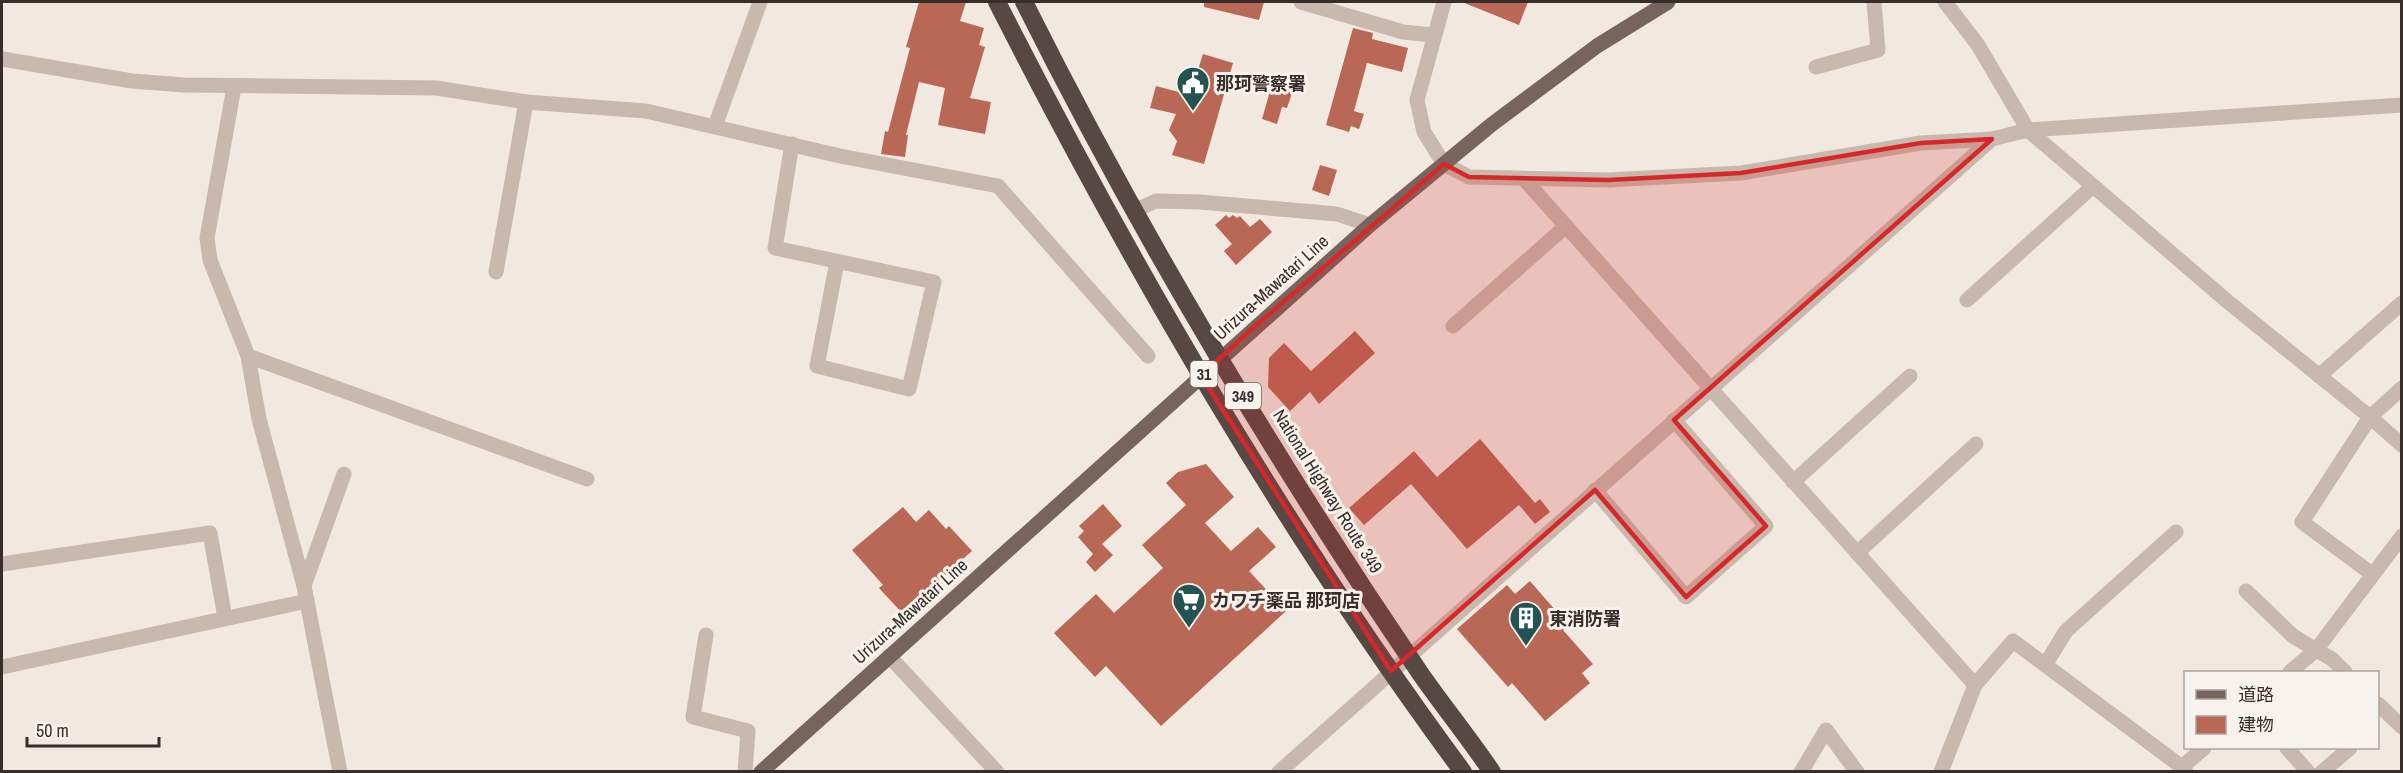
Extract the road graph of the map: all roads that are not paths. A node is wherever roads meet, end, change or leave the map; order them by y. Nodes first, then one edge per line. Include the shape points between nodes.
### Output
1 (760, 2) edge
2 (997, 2) edge
3 (1024, 2) edge
4 (1301, 2) edge
5 (1444, 2) edge
6 (1668, 2) edge
7 (1874, 2) edge
8 (1945, 2) edge
9 (1433, 35) junction
10 (2, 59) edge
11 (1816, 67) dead end
12 (234, 87) junction
13 (526, 102) junction
14 (2402, 105) edge
15 (715, 126) junction
16 (2028, 130) junction
17 (1992, 139) junction
18 (792, 144) junction
19 (1444, 164) junction
20 (1524, 179) junction
21 (2092, 187) junction
22 (1134, 211) junction
23 (1370, 225) junction
24 (1566, 226) junction
25 (837, 262) junction
26 (496, 272) dead end
27 (1967, 300) dead end
28 (2402, 303) edge
29 (1453, 326) dead end
30 (248, 356) junction
31 (1148, 356) dead end
32 (1220, 358) junction
33 (1201, 376) junction
34 (1910, 376) dead end
35 (2319, 376) junction
36 (1710, 388) junction
37 (2402, 388) edge
38 (2370, 417) junction
39 (1674, 420) junction
40 (1977, 444) dead end
41 (2402, 445) edge
42 (344, 474) dead end
43 (587, 479) dead end
44 (1793, 482) junction
45 (1595, 490) junction
46 (2176, 532) dead end
47 (2402, 537) edge
48 (1857, 553) junction
49 (2, 564) edge
50 (2372, 574) junction
51 (2246, 591) dead end
52 (305, 594) junction
53 (225, 618) junction
54 (706, 635) dead end
55 (2316, 650) junction
56 (889, 656) junction
57 (1409, 656) junction
58 (2045, 665) junction
59 (2, 667) edge
60 (1391, 671) junction
61 (2291, 671) edge
62 (2344, 671) edge
63 (1975, 685) junction
64 (2381, 714) edge
65 (2402, 727) edge
66 (2202, 749) edge
67 (2289, 749) edge
68 (2348, 749) edge
69 (2184, 769) edge
70 (340, 771) edge
71 (745, 771) edge
72 (761, 771) edge
73 (997, 771) edge
74 (1279, 771) edge
75 (1463, 771) edge
76 (1492, 771) edge
77 (1801, 771) edge
78 (1857, 771) edge
79 (1941, 771) edge
80 (2308, 771) edge
81 (2322, 771) edge

1 - 15 street
2 - 33 highway, 349
3 - 22 highway, National Highway Route 349 / 349
4 - 9 street via 1403,32
5 - 9 street
6 - 19 main road, Urizura-Mawatari Line / 31 via 1597,46
7 - 11 street via 1878,50
8 - 16 street via 1978,45
9 - 19 street via 1416,100 1424,132
10 - 12 street via 132,81
12 - 13 street via 436,88
12 - 30 street via 207,238 210,260
13 - 15 street via 646,111
13 - 26 street
14 - 16 street
15 - 18 street
16 - 17 street
16 - 21 street
17 - 20 street via 1921,143 1742,173 1608,180
17 - 36 street
18 - 25 street via 775,248
18 - 31 street via 998,186
19 - 20 street via 1469,177
19 - 23 main road, Urizura-Mawatari Line / 31
20 - 24 street
21 - 27 street
21 - 35 street
22 - 23 street via 1156,201 1200,202 1337,214
22 - 32 highway, National Highway Route 349 / 349
23 - 32 main road, Urizura-Mawatari Line / 31
24 - 29 street
24 - 36 street
25 - 25 street via 934,282 909,389 817,366
28 - 35 street
30 - 43 street
30 - 52 street via 259,419
32 - 33 main road, Urizura-Mawatari Line / 31
32 - 57 highway, National Highway Route 349 / 349
33 - 56 main road, Urizura-Mawatari Line / 31
33 - 60 highway, 349
34 - 44 street
35 - 38 street
36 - 39 street
36 - 44 street
37 - 38 street
38 - 41 street
38 - 50 street via 2302,522
39 - 45 street
39 - 45 street via 1766,526 1686,597
40 - 48 street
42 - 52 street
44 - 48 street
45 - 57 street
46 - 58 street via 2066,631
47 - 50 street
48 - 63 street
49 - 53 street via 210,533
50 - 55 street
51 - 55 street via 2292,636
52 - 53 street
52 - 70 street
53 - 59 street
54 - 71 street via 693,717 748,730
55 - 61 street
55 - 62 street
56 - 72 main road, Urizura-Mawatari Line / 31
56 - 73 street
57 - 60 street
57 - 76 highway, National Highway Route 349 / 349
58 - 63 street via 2013,641
58 - 69 street
60 - 74 street
60 - 75 highway, 349
63 - 79 street
64 - 65 street
66 - 69 street
67 - 80 street
68 - 81 street
77 - 78 street via 1826,730

